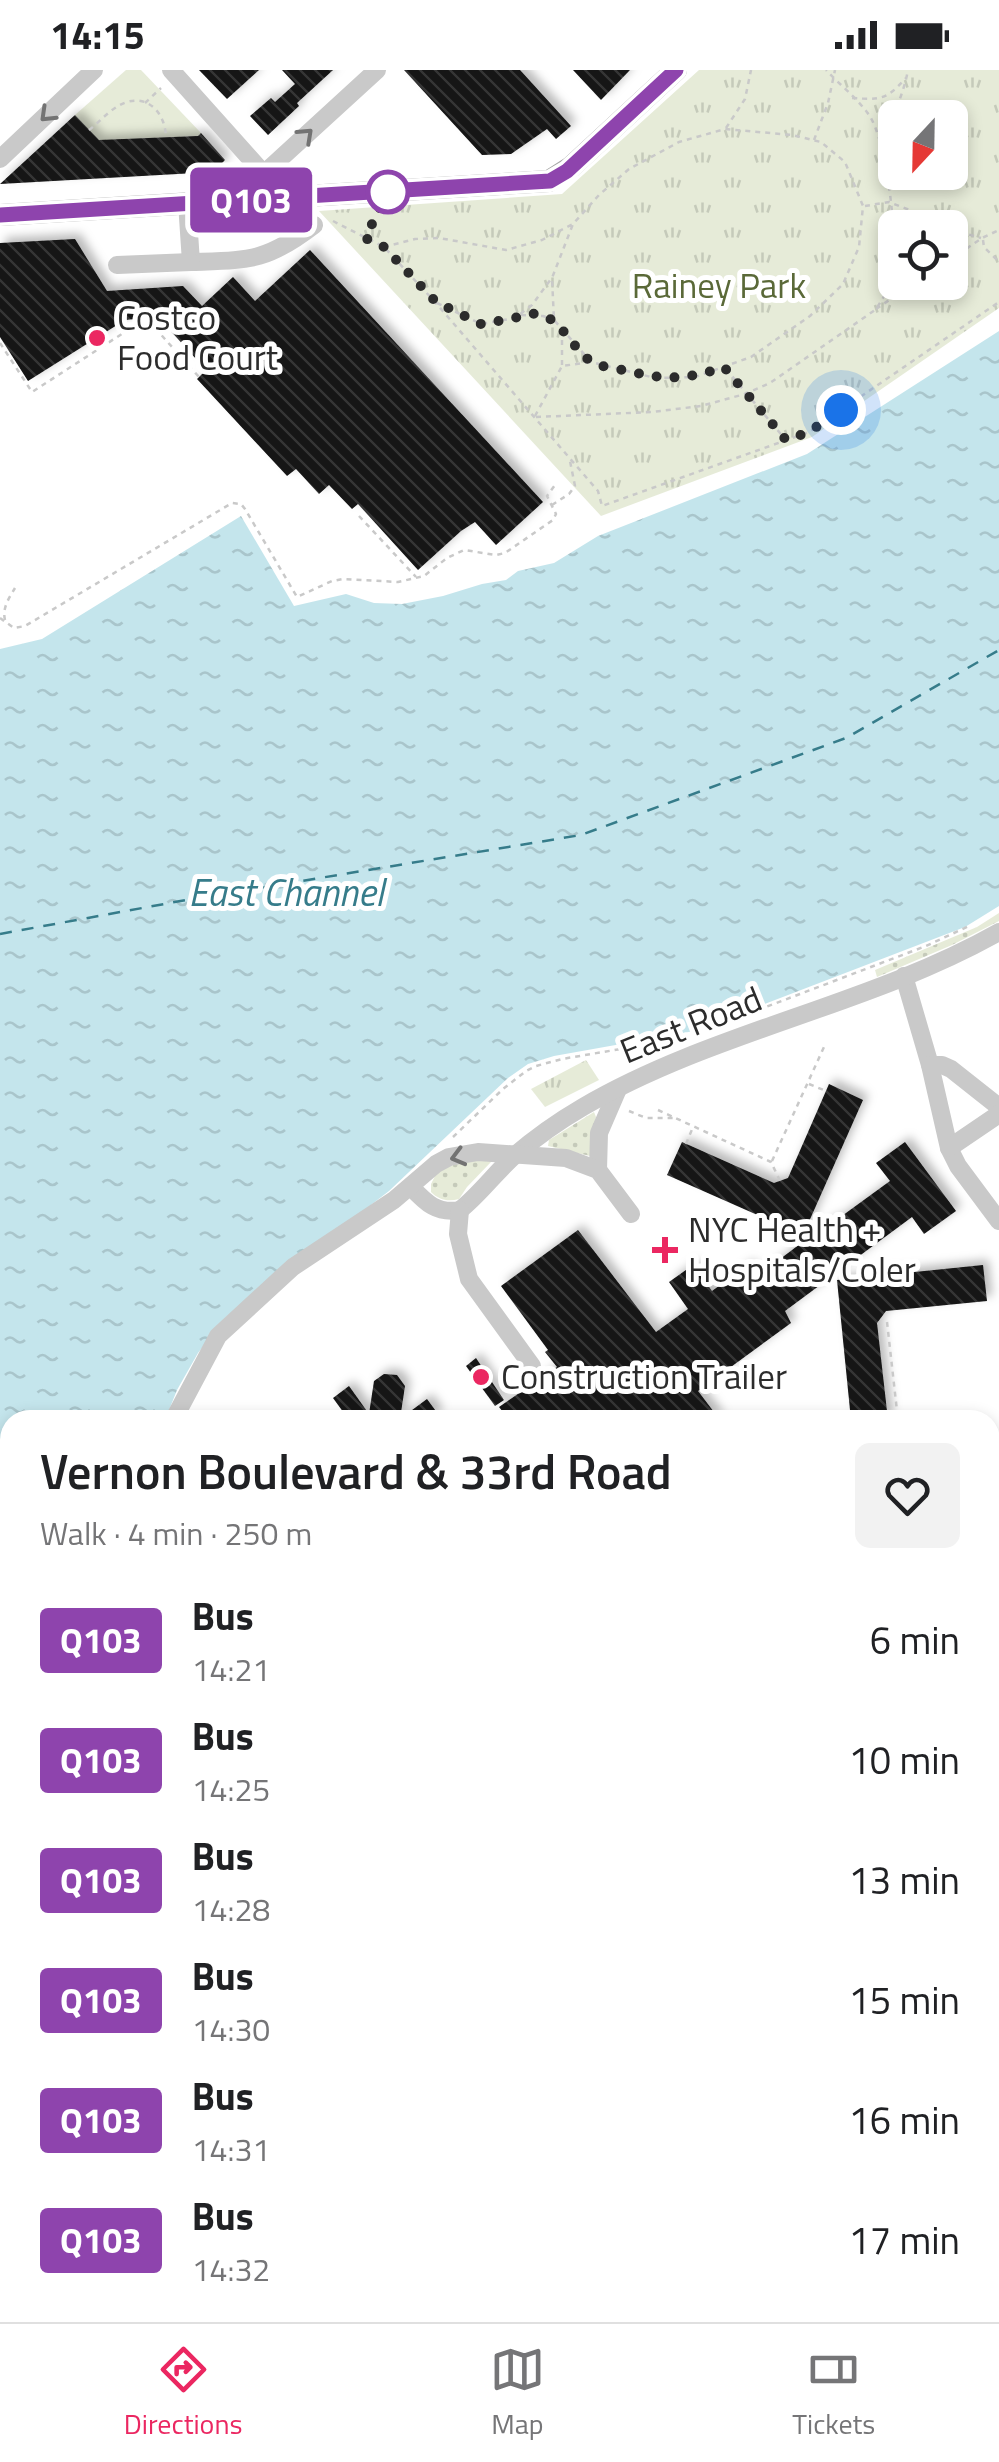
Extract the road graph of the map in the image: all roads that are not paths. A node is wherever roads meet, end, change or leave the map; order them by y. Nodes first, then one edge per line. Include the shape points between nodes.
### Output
1 (94, 70) edge
2 (377, 70) edge
3 (676, 70) edge
4 (166, 78) edge
5 (0, 159) edge
6 (264, 174) junction
7 (292, 198) junction
8 (235, 200) junction
9 (187, 203) junction
10 (0, 214) edge
11 (322, 222) road end
12 (190, 262) junction
13 (117, 265) dead end
14 (999, 932) edge
15 (904, 976) junction
16 (930, 1065) junction
17 (618, 1089) junction
18 (999, 1110) edge
19 (948, 1148) junction
20 (514, 1156) junction
21 (598, 1170) junction
22 (412, 1187) junction
23 (460, 1210) junction
24 (631, 1214) dead end
25 (999, 1221) edge
26 (532, 1366) dead end
27 (181, 1410) edge

1 -> 5 street
6 -> 2 street
3 - 7 main road via 550,181
4 - 6 street
6 - 7 street
6 - 8 street
7 - 8 main road
8 - 9 main road
9 - 10 main road
9 - 12 street
11 - 12 street via 260,256
12 - 13 street
14 - 15 street, East Road
15 - 16 street
15 - 17 street, East Road
16 - 18 street via 951,1069
16 - 19 street
17 - 20 street, East Road
17 - 21 street via 599,1132
18 - 19 street
19 - 25 street
20 - 21 street via 566,1158
20 -> 22 street via 478,1152 450,1158
20 - 23 street, East Road
21 - 24 street
22 - 23 street via 431,1207
22 - 27 street via 293,1267 218,1336
23 - 26 street via 458,1234 469,1279

